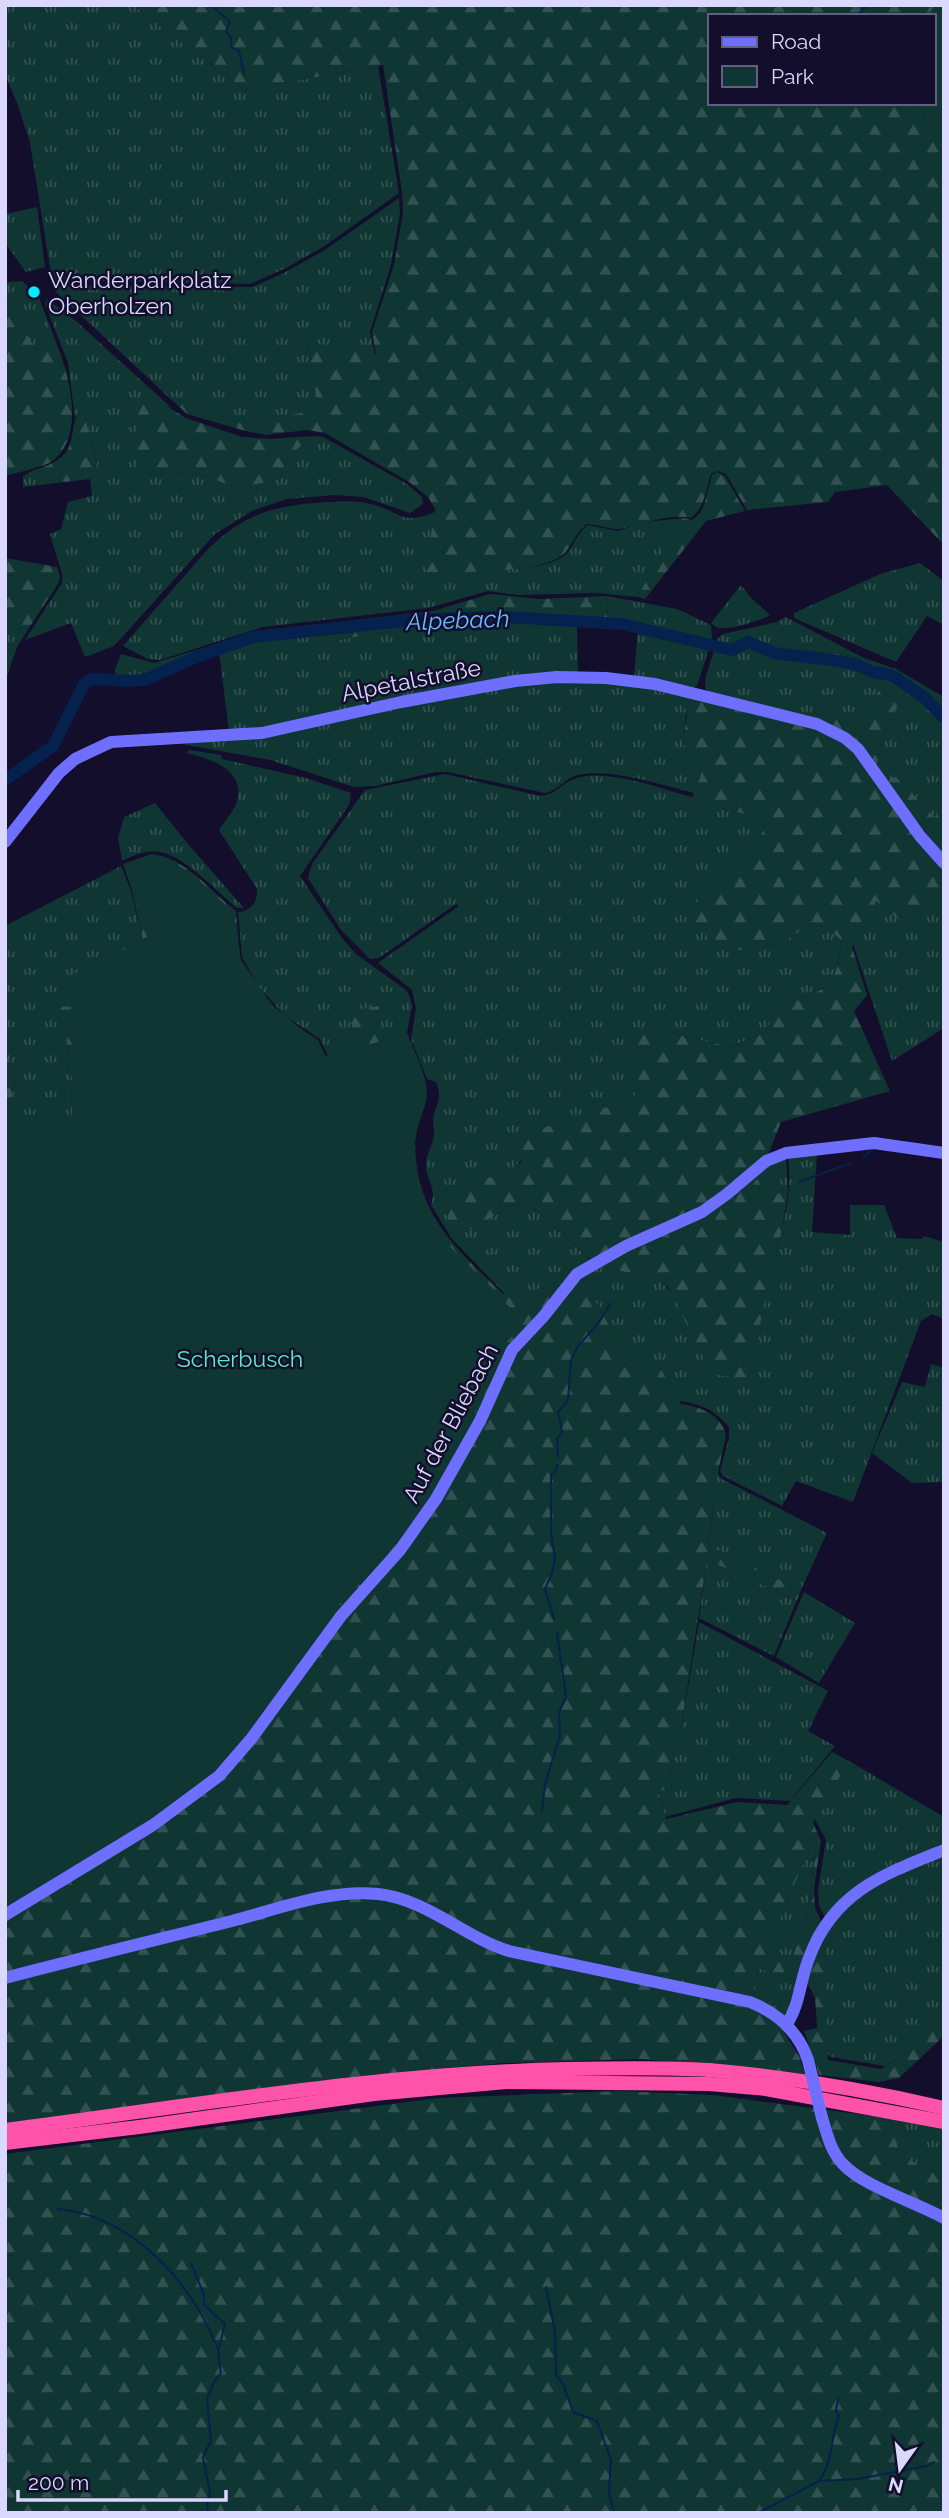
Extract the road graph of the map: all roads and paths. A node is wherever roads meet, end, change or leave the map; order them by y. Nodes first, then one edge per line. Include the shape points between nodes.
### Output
1 (5, 842) edge
2 (944, 863) edge
3 (944, 1153) edge
4 (944, 1850) edge
5 (5, 1915) edge
6 (5, 1978) edge
7 (787, 2024) junction
8 (944, 2108) edge
9 (944, 2122) edge
10 (5, 2130) edge
11 (5, 2143) edge
12 (944, 2218) edge

1 - 2 main road, Alpetalstraße via 58,773 75,759 111,742 262,733 515,681 594,677 655,684 817,724 845,738
3 - 5 main road, Auf der Bliebach via 874,1143 786,1153 766,1161 702,1212 626,1245 577,1274 512,1350 480,1421 436,1500 219,1776 153,1825
4 - 7 main road via 869,1882 825,1923
6 - 7 main road via 341,1894 379,1894 415,1905 497,1947 737,1998
7 - 12 main road, bridge via 808,2060 829,2143 841,2162 864,2179
8 - 10 highway via 837,2086 709,2070 504,2070 371,2080
9 - 11 highway via 720,2085 506,2082 374,2094

